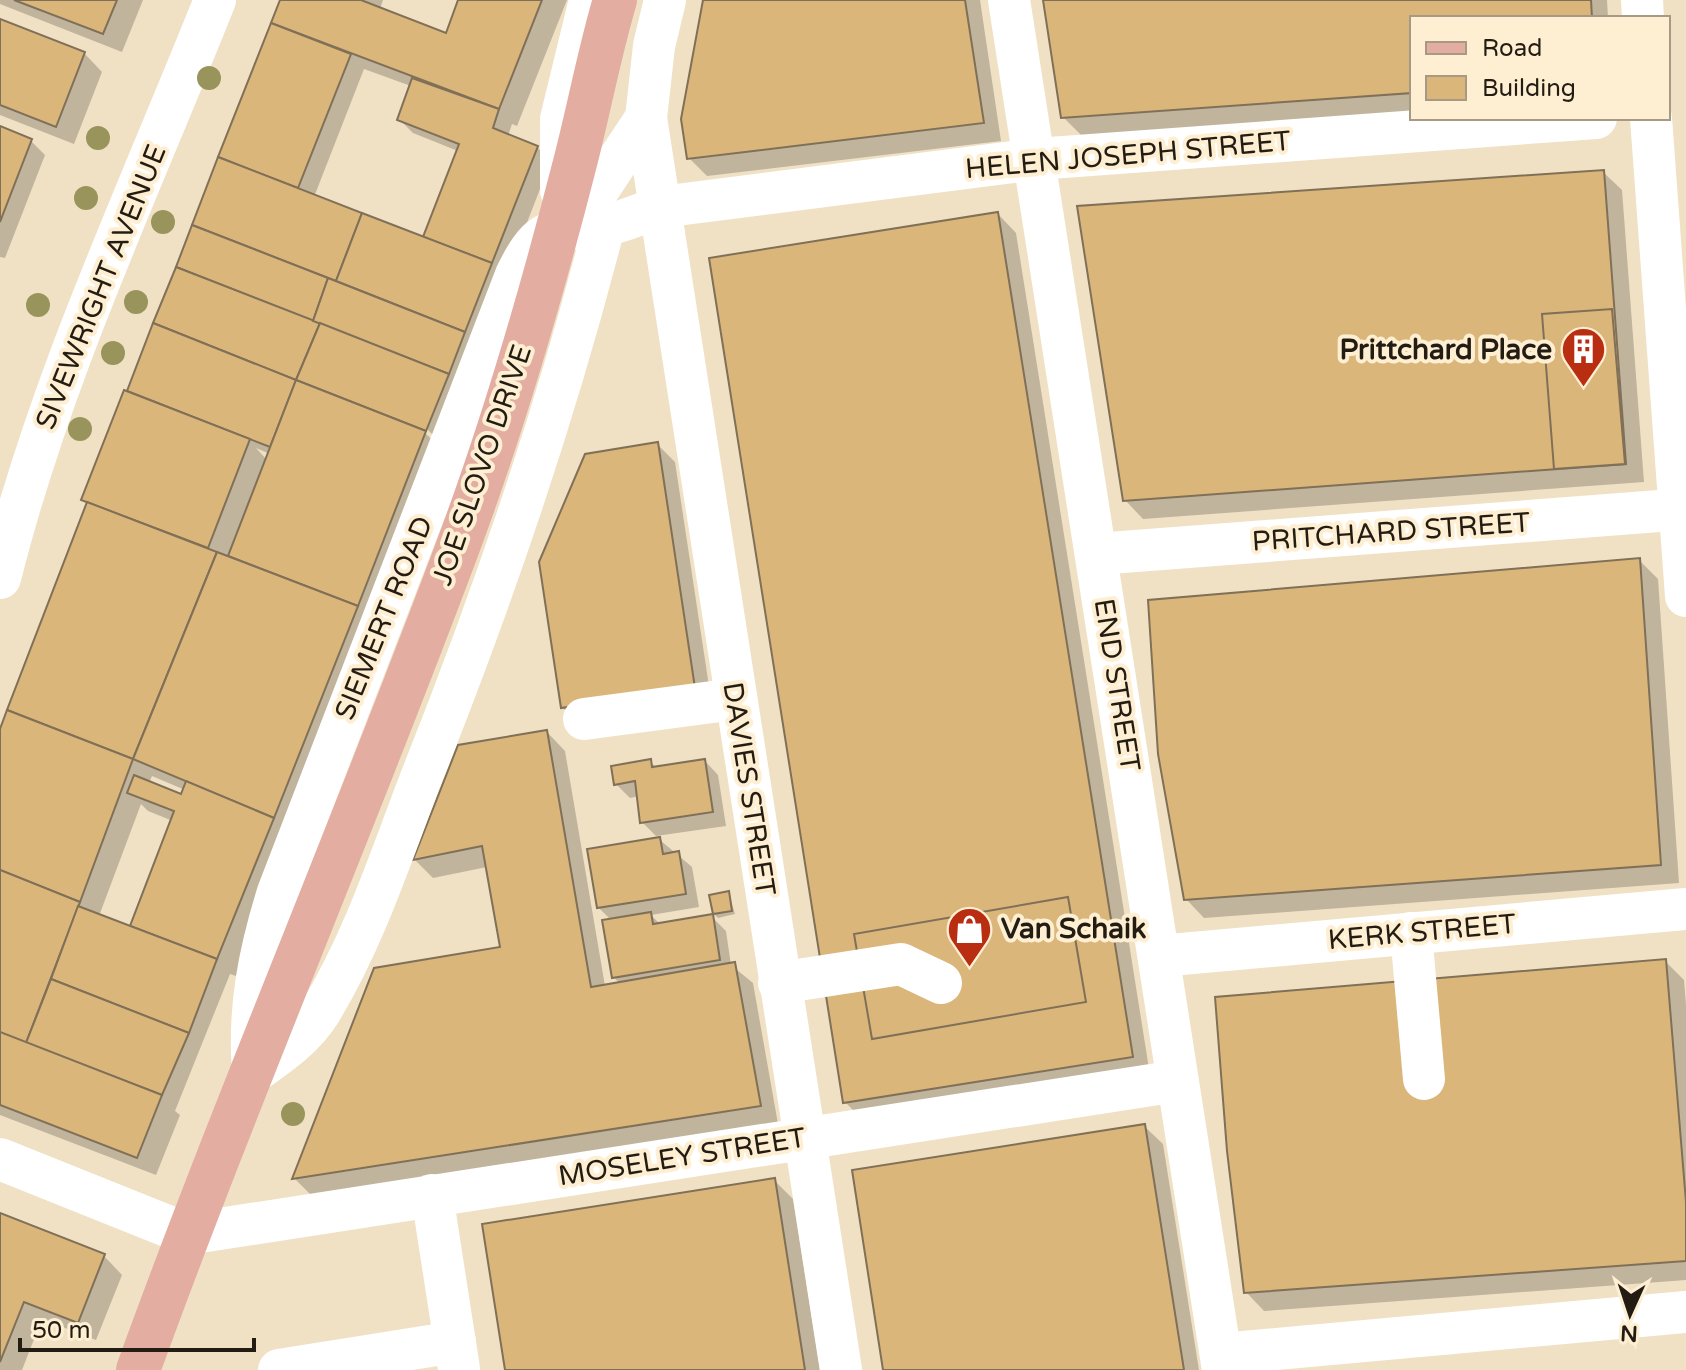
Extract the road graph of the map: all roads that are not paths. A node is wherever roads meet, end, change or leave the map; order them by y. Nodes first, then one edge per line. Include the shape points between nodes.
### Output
1 (215, 0) edge
2 (590, 0) edge
3 (615, 0) edge
4 (665, 0) edge
5 (1009, 0) edge
6 (646, 118) junction
7 (1569, 120) edge
8 (1651, 120) edge
9 (1036, 159) junction
10 (661, 207) junction
11 (580, 227) junction
12 (1683, 509) edge
13 (1096, 554) junction
14 (0, 578) edge
15 (1686, 596) edge
16 (735, 699) junction
17 (585, 732) dead end
18 (1686, 909) edge
19 (313, 919) joint
20 (1411, 933) junction
21 (1159, 956) junction
22 (779, 983) junction
23 (941, 983) dead end
24 (253, 1073) junction
25 (1424, 1079) dead end
26 (1177, 1081) junction
27 (803, 1138) junction
28 (0, 1159) edge
29 (432, 1195) junction
30 (187, 1234) junction
31 (1686, 1312) edge
32 (457, 1356) edge
33 (1222, 1362) edge
34 (138, 1370) edge
35 (279, 1370) edge
36 (841, 1370) edge

1 - 14 street, SIVEWRIGHT AVENUE via 60,378 22,488
2 - 11 street via 558,142
3 - 19 main road, JOE SLOVO DRIVE via 572,177 503,414 463,532
4 - 6 street
5 - 9 street, END STREET
6 - 10 street
6 - 11 street
7 - 9 street, HELEN JOSEPH STREET
8 - 12 street
9 - 10 street, HELEN JOSEPH STREET
9 - 13 street, END STREET
10 - 11 street, SIEMERT ROAD
10 - 16 street, DAVIES STREET
11 - 24 street via 555,406 468,658 356,941 319,1013 291,1046
11 - 24 street, SIEMERT ROAD via 538,239 516,275 278,892 254,976
12 - 13 street, PRITCHARD STREET
12 - 15 street
13 - 21 street, END STREET
16 - 17 street via 664,708 664,728 656,736
16 - 22 street, DAVIES STREET
18 - 20 street, KERK STREET
19 - 24 main road, SIEMERT ROAD
20 - 21 street, KERK STREET
20 - 25 street
21 - 26 street, END STREET
22 - 23 street via 901,964
22 - 27 street, DAVIES STREET
24 - 30 main road, SIEMERT ROAD
26 - 27 street, MOSELEY STREET
26 - 33 street, END STREET
27 - 29 street, MOSELEY STREET
27 - 36 street, DAVIES STREET
28 - 30 street
29 - 30 street, MOSELEY STREET
29 - 32 street
30 - 34 main road, SIEMERT ROAD
31 - 33 street
32 - 35 street

